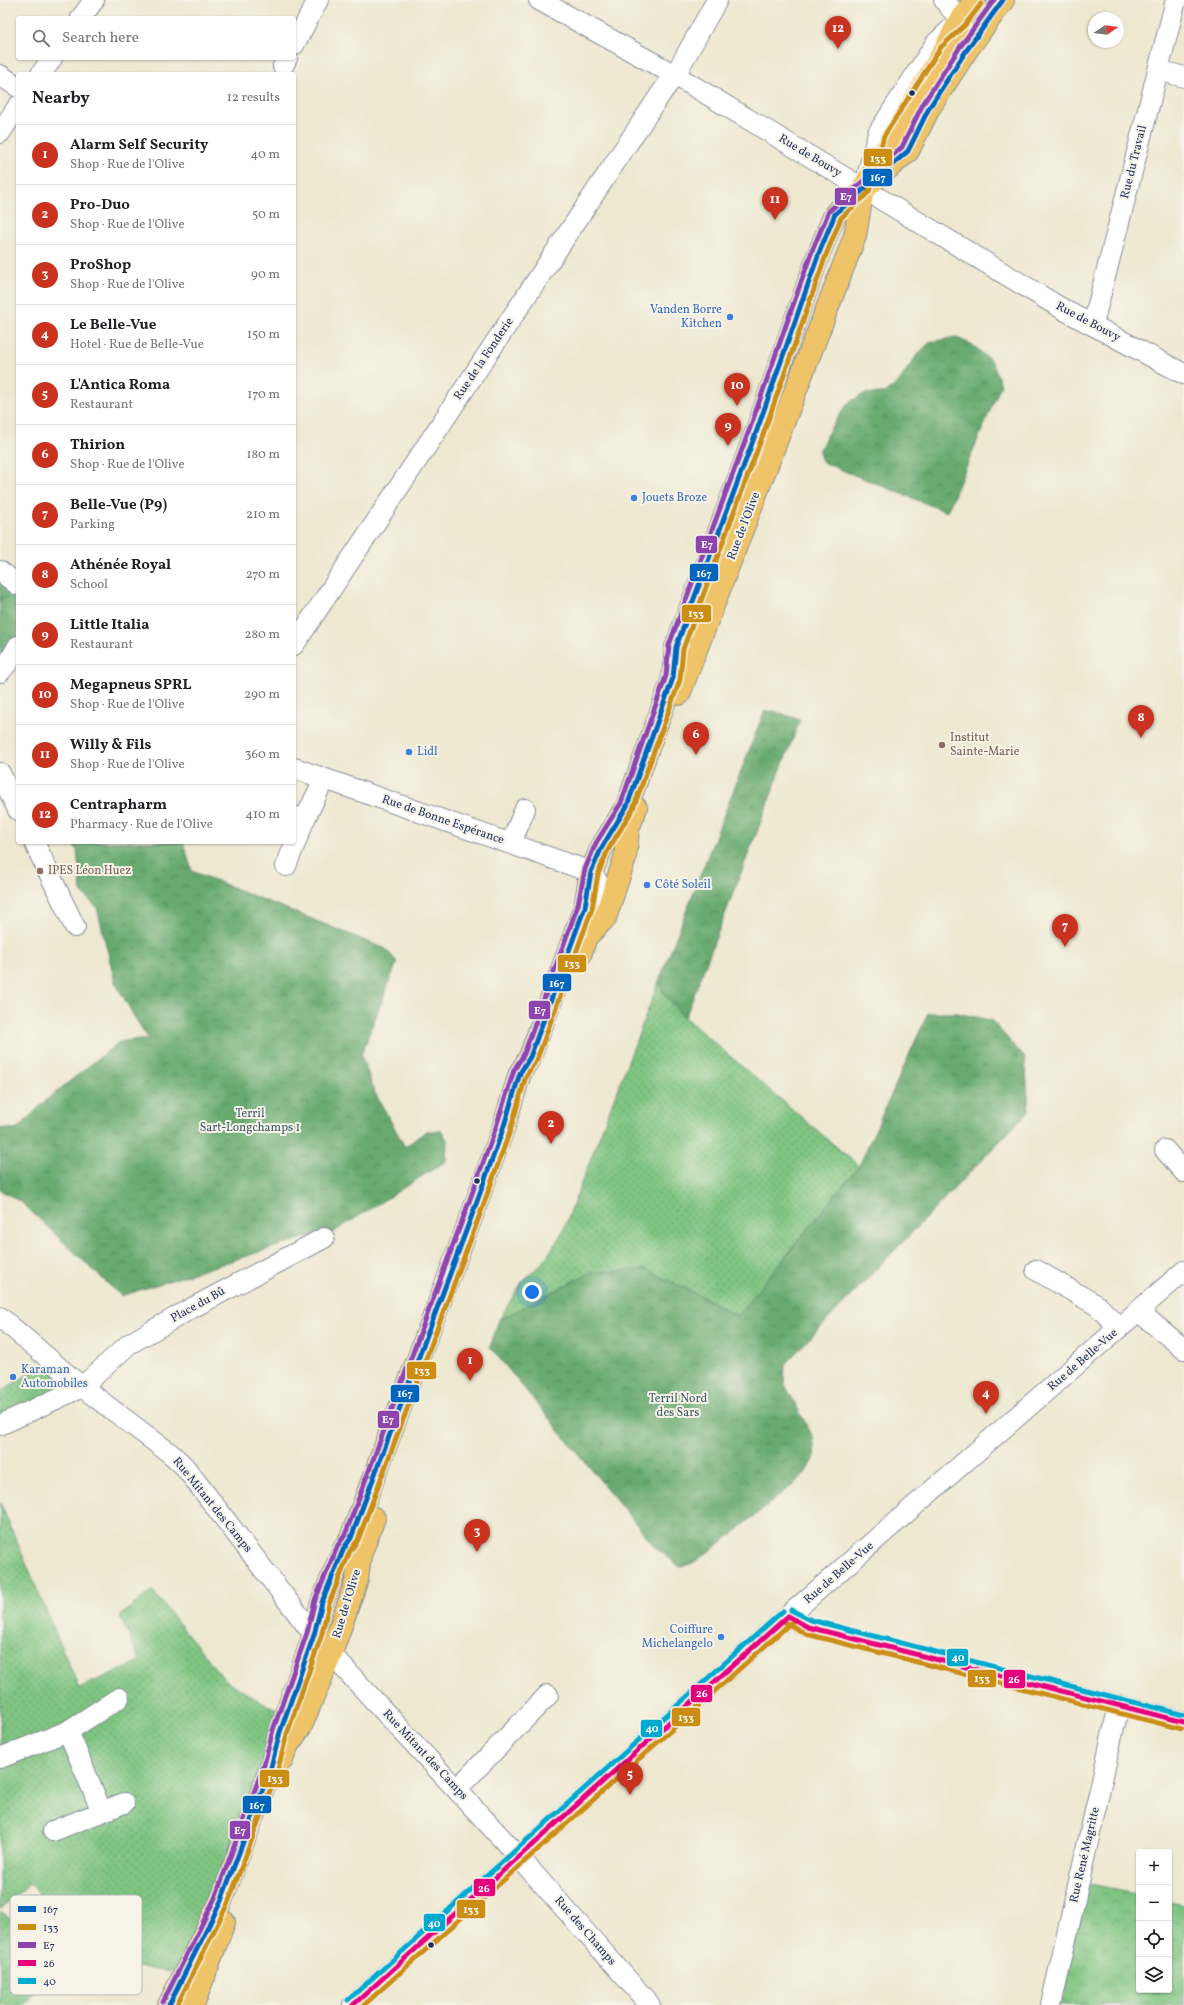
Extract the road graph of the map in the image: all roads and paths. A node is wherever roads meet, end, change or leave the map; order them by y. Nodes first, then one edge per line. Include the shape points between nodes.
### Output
1 (94, 0) edge
2 (318, 0) edge
3 (539, 0) edge
4 (717, 0) edge
5 (944, 0) edge
6 (975, 0) edge
7 (1003, 0) edge
8 (1176, 0) edge
9 (82, 16) edge
10 (960, 20) junction
11 (296, 41) edge
12 (966, 51) junction
13 (51, 60) edge
14 (1158, 70) junction
15 (42, 72) edge
16 (0, 74) edge
17 (675, 75) junction
18 (1184, 77) edge
19 (16, 86) edge
20 (16, 109) edge
21 (0, 133) edge
22 (863, 188) junction
23 (1093, 324) junction
24 (1184, 374) edge
25 (691, 608) junction
26 (296, 642) edge
27 (16, 650) edge
28 (0, 672) edge
29 (680, 693) junction
30 (296, 769) edge
31 (0, 774) edge
32 (324, 779) junction
33 (16, 804) edge
34 (524, 808) dead end
35 (299, 818) edge
36 (296, 829) edge
37 (511, 843) junction
38 (35, 844) edge
39 (292, 844) edge
40 (286, 866) dead end
41 (591, 872) junction
42 (75, 927) dead end
43 (589, 935) junction
44 (1165, 1150) dead end
45 (1184, 1172) edge
46 (324, 1238) dead end
47 (1036, 1270) dead end
48 (1184, 1271) edge
49 (1138, 1311) junction
50 (0, 1317) edge
51 (1118, 1328) junction
52 (1184, 1349) edge
53 (82, 1387) junction
54 (0, 1425) edge
55 (788, 1616) junction
56 (314, 1634) junction
57 (331, 1654) junction
58 (548, 1695) dead end
59 (119, 1698) dead end
60 (311, 1703) junction
61 (1119, 1705) junction
62 (1184, 1722) edge
63 (68, 1731) junction
64 (0, 1758) edge
65 (457, 1790) junction
66 (124, 1803) dead end
67 (102, 1812) junction
68 (53, 1831) dead end
69 (519, 1857) junction
70 (169, 2005) edge
71 (193, 2005) edge
72 (353, 2005) edge
73 (650, 2005) edge
74 (1051, 2005) edge

1 - 9 street
2 - 11 street
3 - 17 street, Rue de Bouvy
4 - 17 street, Rue de la Fonderie
5 - 10 street
6 - 10 main road, Rue de l'Olive
7 - 12 main road, Rue de l'Olive
8 - 14 street, Rue du Travail
10 - 12 street
10 - 22 main road, Rue de l'Olive
12 - 22 main road, Rue de l'Olive via 929,108 908,151
13 - 15 street
14 - 18 street
14 - 23 street, Rue du Travail
16 - 19 street
17 - 22 street, Rue de Bouvy
17 - 26 street, Rue de la Fonderie
20 - 21 street
22 - 23 street, Rue de Bouvy via 1066,311
22 - 25 main road, Rue de l'Olive via 835,214 818,252 757,430
22 - 29 main road, Rue de l'Olive via 856,236
23 - 24 street, Rue de Bouvy
25 - 29 street via 699,611 685,649
25 - 41 main road, Rue de l'Olive via 676,647 673,678 629,799
27 - 28 street
29 - 43 main road, Rue de l'Olive via 628,829 625,858 604,918
30 - 32 street, Rue de Bonne Espérance
31 - 33 street
32 - 35 street
32 - 37 street, Rue de Bonne Espérance
34 - 37 street
35 - 36 street
37 - 41 street, Rue de Bonne Espérance
38 - 42 street
39 - 40 street
41 - 43 street via 602,886 602,894
41 - 56 main road, Rue de l'Olive via 585,907 576,934 530,1057 520,1073 467,1230 350,1538 322,1602
43 - 57 main road, Rue de l'Olive via 464,1267 363,1548 357,1579
44 - 45 street
46 - 53 street, Place du Bû via 129,1344
47 - 51 street via 1098,1306
48 - 49 street, Rue de Belle-Vue
49 - 51 street, Rue de Belle-Vue
49 - 52 street
50 - 53 street, Rue Mitant des Camps
51 - 55 street, Rue de Belle-Vue
53 - 54 street, Place du Bû
53 - 56 street, Rue Mitant des Camps via 184,1466
55 - 61 street via 808,1627
55 - 69 street, Rue de Belle-Vue
56 - 60 main road via 322,1648 309,1685
56 - 70 main road, Rue de l'Olive via 280,1732 271,1767 221,1901
57 - 60 main road, Rue de l'Olive
57 - 65 street, Rue Mitant des Camps
58 - 65 street
59 - 63 street
60 - 71 main road, Rue de l'Olive via 301,1726 287,1746
61 - 62 street
61 - 74 street, Rue René Magritte
63 - 64 street
63 - 67 street
65 - 69 street, Rue Mitant des Camps
66 - 67 street
67 - 68 street
69 - 72 street, Rue de Belle-Vue
69 - 73 street, Rue des Champs

